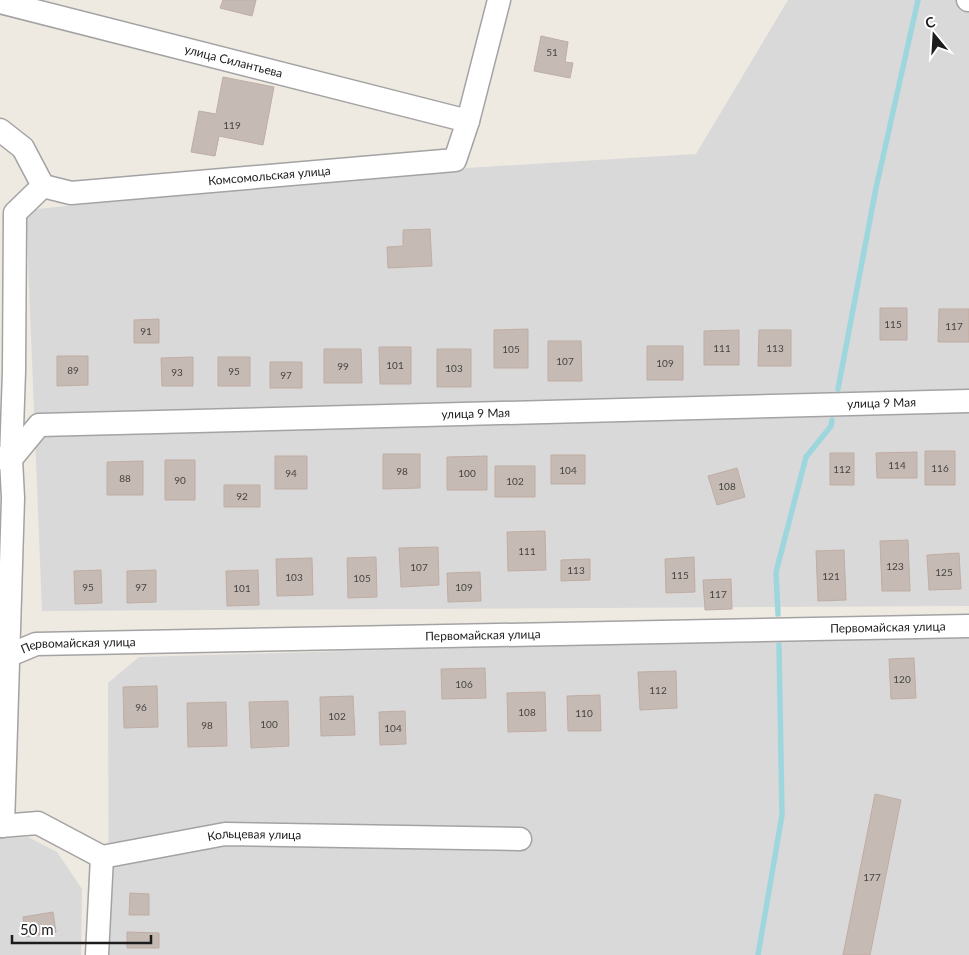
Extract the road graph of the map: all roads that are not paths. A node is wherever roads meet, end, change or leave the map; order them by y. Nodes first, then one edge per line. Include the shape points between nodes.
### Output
1 (499, 0) edge
2 (0, 2) edge
3 (468, 121) junction
4 (0, 130) edge
5 (43, 186) junction
6 (7, 370) edge
7 (969, 401) edge
8 (6, 458) edge
9 (969, 626) edge
10 (4, 658) edge
11 (2, 826) edge
12 (520, 839) dead end
13 (102, 857) junction
14 (97, 955) edge

1 - 3 street
2 - 3 street, улица Силантьева
3 - 5 street, Комсомольская улица via 455,160 71,193
4 - 5 street via 23,148
5 - 6 street via 15,213
6 - 8 street
7 - 8 street, улица 9 Мая via 39,425
8 - 10 street via 13,498
9 - 10 street, Первомайская улица via 36,644
10 - 11 street
11 - 13 street via 38,822
12 - 13 street, Кольцевая улица via 225,834
13 - 14 street

